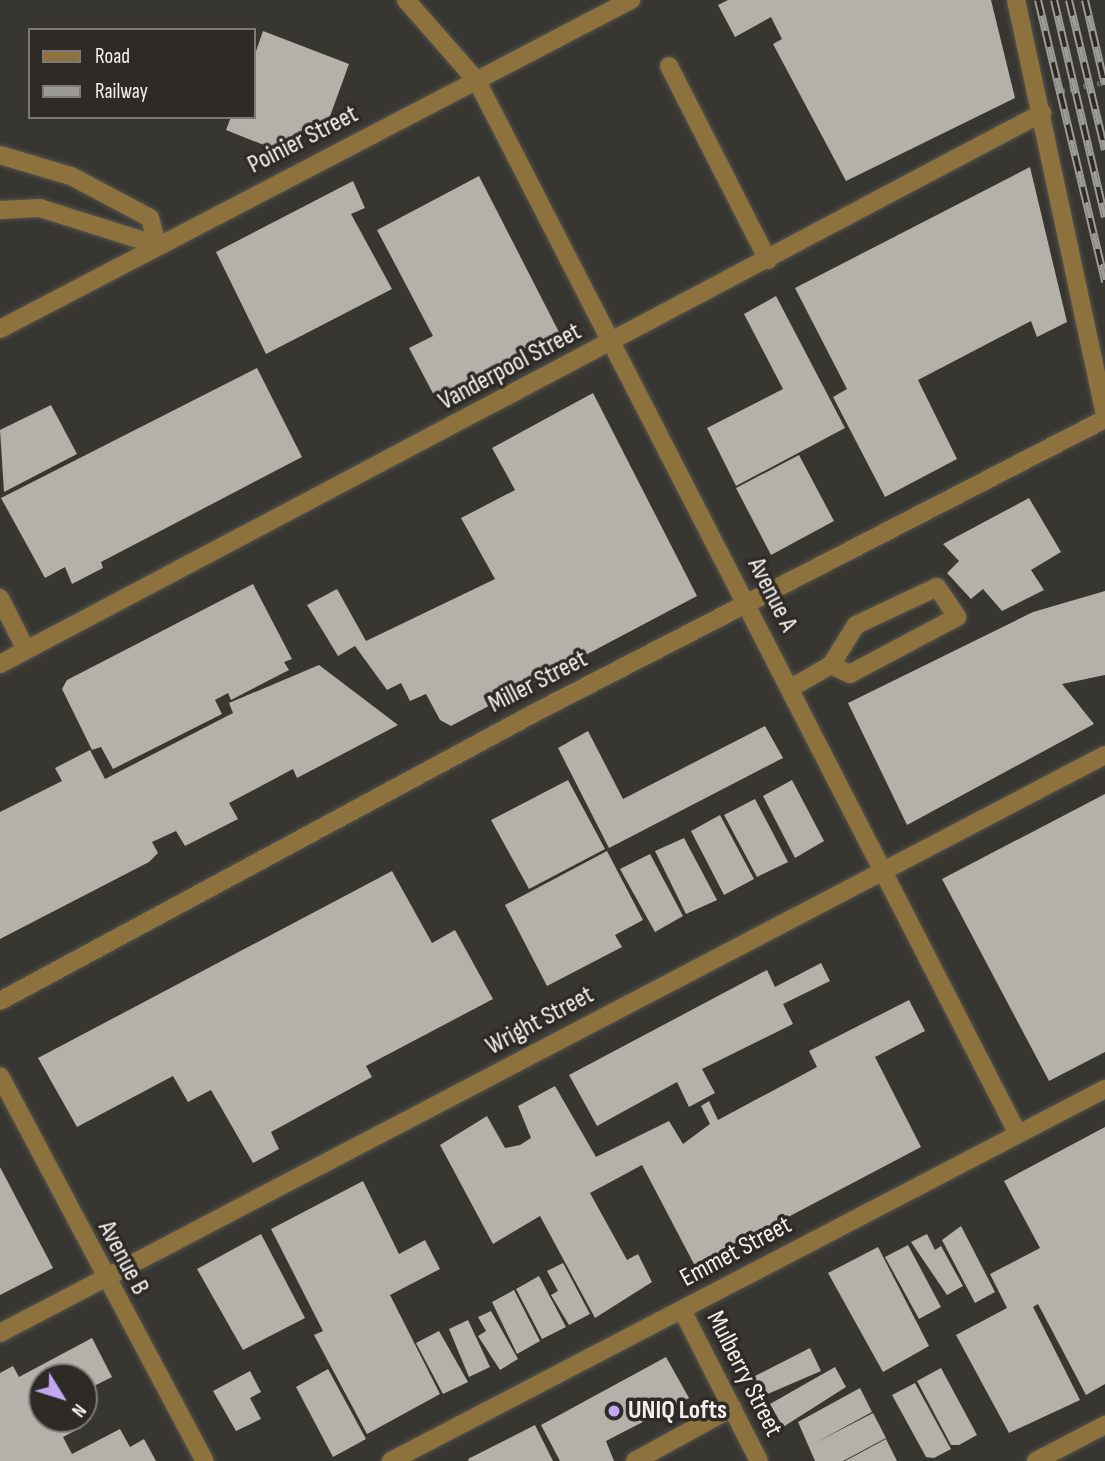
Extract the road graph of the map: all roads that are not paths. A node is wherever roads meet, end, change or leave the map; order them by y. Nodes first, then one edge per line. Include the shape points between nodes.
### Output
1 (405, 0) edge
2 (631, 0) edge
3 (1016, 0) edge
4 (669, 66) dead end
5 (477, 81) junction
6 (1040, 105) junction
7 (0, 155) edge
8 (0, 210) edge
9 (157, 245) junction
10 (768, 260) junction
11 (0, 329) edge
12 (612, 343) junction
13 (1105, 417) edge
14 (0, 598) edge
15 (749, 607) junction
16 (26, 650) junction
17 (0, 664) edge
18 (831, 665) junction
19 (791, 688) junction
20 (1105, 755) edge
21 (882, 872) junction
22 (0, 1001) edge
23 (0, 1076) edge
24 (1105, 1089) edge
25 (1018, 1134) junction
26 (104, 1279) junction
27 (682, 1310) junction
28 (0, 1333) edge
29 (732, 1408) junction
30 (1105, 1424) edge
31 (205, 1461) edge
32 (391, 1461) edge
33 (635, 1461) edge
34 (760, 1461) edge
35 (1036, 1461) edge

1 - 5 street, Avenue A
2 - 5 street, Poinier Street
3 - 6 street
4 - 10 street
5 - 9 street, Poinier Street
5 - 12 street, Avenue A
6 - 10 street, Vanderpool Street
6 - 13 street
7 - 9 street via 71,176 150,218
8 - 9 street via 40,208
9 - 11 street, Poinier Street
10 - 12 street, Vanderpool Street
12 - 15 street, Avenue A
12 - 16 street, Vanderpool Street
13 - 15 street, Miller Street
14 - 16 street
15 - 19 street, Avenue A
15 - 22 street, Miller Street via 540,710
16 - 17 street, Vanderpool Street
18 - 18 street via 856,625 937,587 957,617 850,674
18 - 19 street
19 - 21 street, Avenue A
20 - 21 street, Wright Street
21 - 25 street, Avenue A
21 - 26 street, Wright Street
23 - 26 street, Avenue B
24 - 25 street, Emmet Street
25 - 27 street, Emmet Street
26 - 28 street, Wright Street
26 - 31 street, Avenue B
27 - 29 street, Mulberry Street
27 - 32 street, Emmet Street
29 - 33 street
29 - 34 street, Mulberry Street
30 - 35 street

